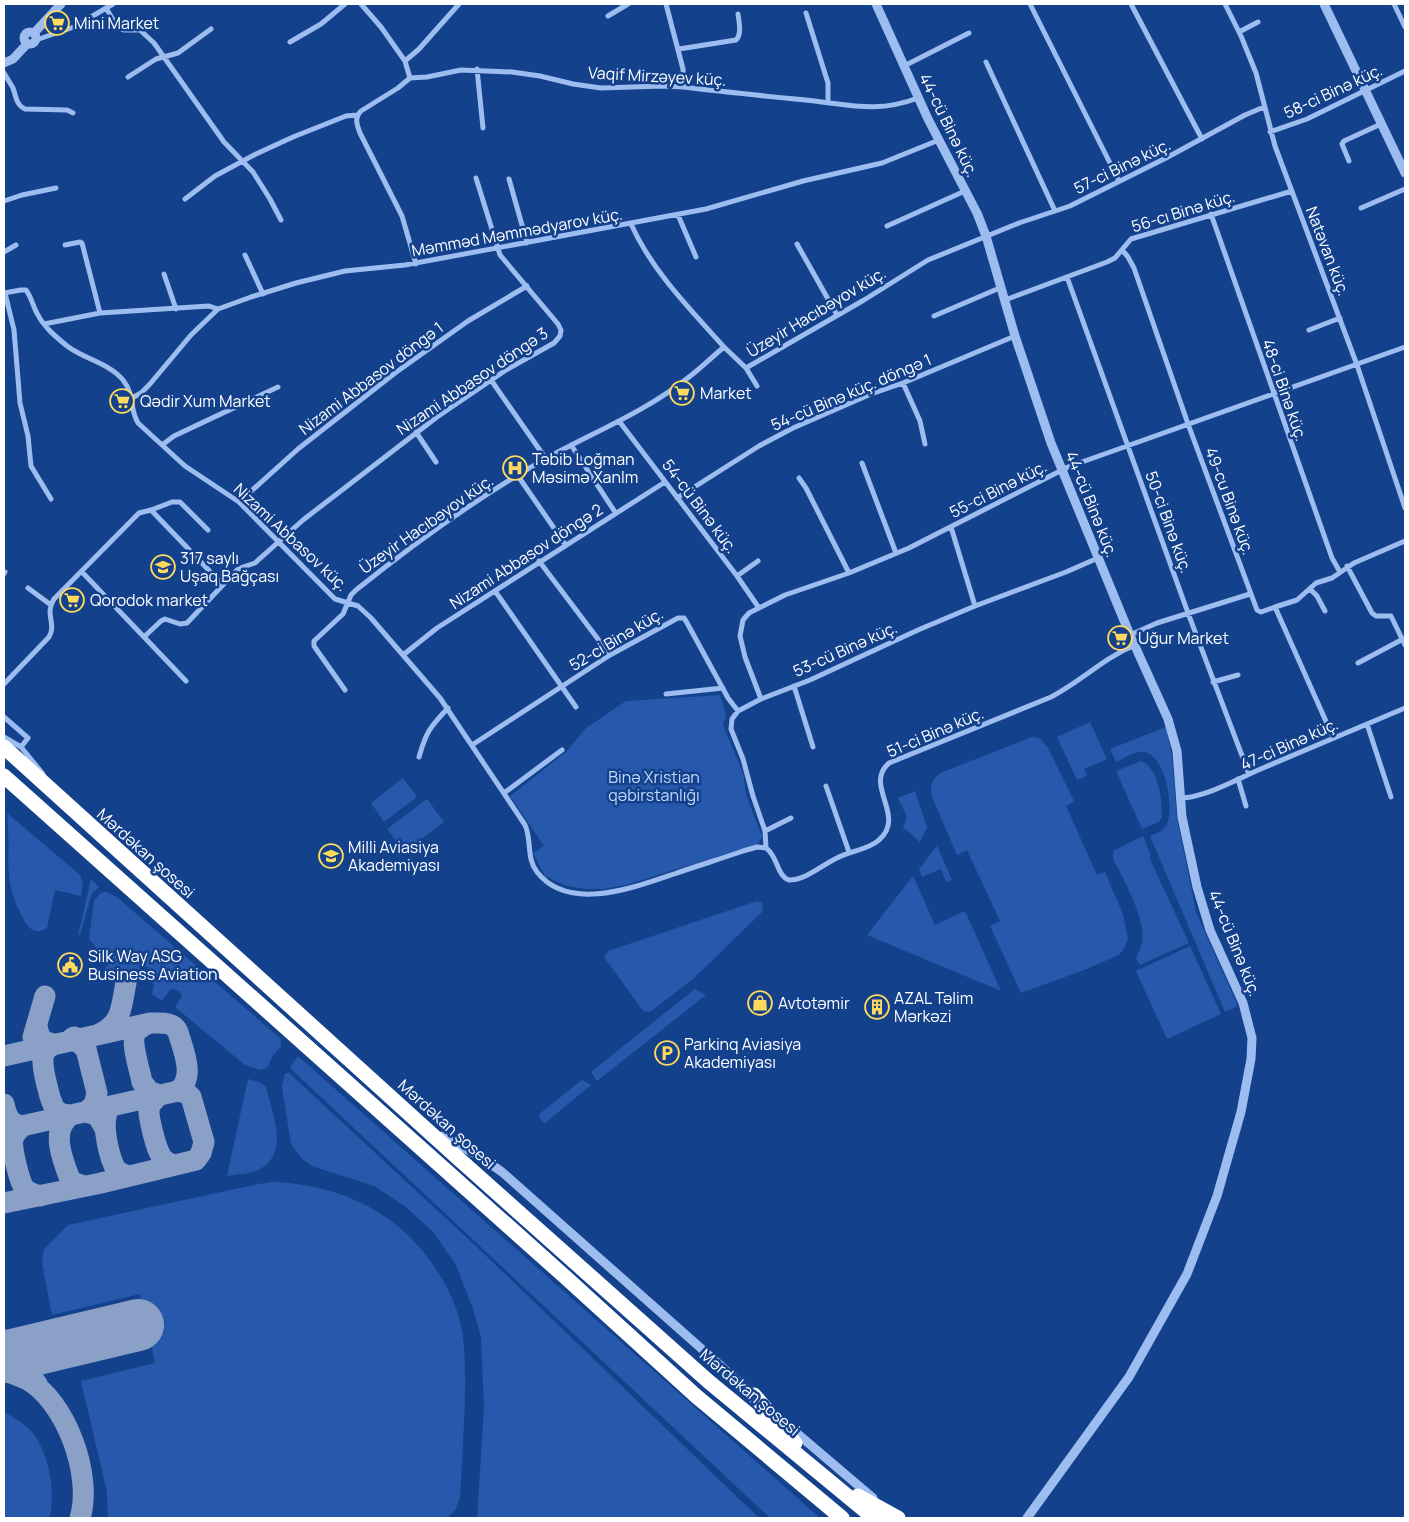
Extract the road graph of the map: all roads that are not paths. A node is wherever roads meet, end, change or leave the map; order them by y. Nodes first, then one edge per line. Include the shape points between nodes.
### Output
1 (61, 4) edge
2 (113, 4) edge
3 (345, 4) edge
4 (360, 4) edge
5 (459, 4) edge
6 (628, 4) edge
7 (666, 4) edge
8 (876, 4) edge
9 (1030, 4) edge
10 (1131, 4) edge
11 (1225, 4) edge
12 (1324, 4) edge
13 (1394, 4) edge
14 (106, 8) junction
15 (806, 13) dead end
16 (738, 14) dead end
17 (608, 16) dead end
18 (1258, 22) dead end
19 (1405, 27) edge
20 (210, 29) dead end
21 (1239, 32) junction
22 (969, 33) dead end
23 (32, 39) junction
24 (290, 42) dead end
25 (678, 49) junction
26 (164, 57) junction
27 (405, 61) junction
28 (986, 62) dead end
29 (4, 63) edge
30 (904, 66) junction
31 (478, 70) junction
32 (1405, 71) edge
33 (4, 74) edge
34 (128, 78) dead end
35 (410, 78) junction
36 (684, 87) junction
37 (1366, 92) junction
38 (918, 98) junction
39 (828, 103) junction
40 (1264, 107) junction
41 (73, 113) dead end
42 (357, 115) junction
43 (1381, 124) junction
44 (482, 128) dead end
45 (1270, 132) junction
46 (939, 140) junction
47 (1202, 140) junction
48 (1349, 161) dead end
49 (244, 162) junction
50 (1405, 173) edge
51 (476, 178) dead end
52 (509, 179) dead end
53 (1119, 181) junction
54 (56, 188) dead end
55 (1405, 189) edge
56 (965, 191) junction
57 (1292, 191) junction
58 (184, 198) dead end
59 (4, 201) edge
60 (1361, 208) dead end
61 (1055, 212) junction
62 (1211, 214) junction
63 (678, 215) junction
64 (281, 220) dead end
65 (631, 224) junction
66 (887, 226) dead end
67 (986, 236) junction
68 (527, 243) junction
69 (796, 244) dead end
70 (16, 245) dead end
71 (65, 245) dead end
72 (498, 249) junction
73 (1122, 250) junction
74 (4, 252) edge
75 (245, 255) dead end
76 (696, 257) dead end
77 (416, 264) junction
78 (164, 274) dead end
79 (1068, 277) junction
80 (527, 286) junction
81 (1002, 287) junction
82 (4, 293) edge
83 (263, 294) junction
84 (1005, 300) junction
85 (176, 309) junction
86 (218, 309) junction
87 (100, 313) junction
88 (837, 315) junction
89 (934, 316) dead end
90 (1340, 318) junction
91 (44, 324) junction
92 (1309, 330) dead end
93 (1015, 336) junction
94 (724, 347) junction
95 (1405, 347) edge
96 (1357, 364) junction
97 (746, 368) junction
98 (491, 380) junction
99 (903, 383) junction
100 (757, 386) dead end
101 (278, 387) dead end
102 (1274, 394) junction
103 (132, 398) junction
104 (619, 421) junction
105 (1188, 424) junction
106 (416, 432) junction
107 (925, 444) dead end
108 (162, 445) junction
109 (571, 445) junction
110 (1128, 445) junction
111 (546, 459) junction
112 (436, 462) dead end
113 (862, 463) dead end
114 (1062, 470) junction
115 (518, 476) junction
116 (799, 478) dead end
117 (665, 482) junction
118 (677, 498) junction
119 (51, 499) dead end
120 (238, 502) junction
121 (1405, 508) edge
122 (150, 510) junction
123 (615, 512) junction
124 (951, 527) junction
125 (208, 530) dead end
126 (1405, 541) edge
127 (278, 542) junction
128 (565, 544) junction
129 (896, 553) junction
130 (1098, 558) junction
131 (539, 561) junction
132 (758, 561) dead end
133 (1348, 566) junction
134 (82, 572) junction
135 (1340, 572) junction
136 (849, 573) junction
137 (737, 576) junction
138 (223, 585) junction
139 (28, 588) dead end
140 (1310, 589) junction
141 (495, 592) junction
142 (1250, 594) junction
143 (347, 603) junction
144 (51, 605) junction
145 (975, 606) junction
146 (1276, 607) junction
147 (759, 608) junction
148 (1325, 611) dead end
149 (1188, 613) junction
150 (1130, 634) junction
151 (144, 637) junction
152 (1404, 642) edge
153 (1135, 645) junction
154 (610, 654) junction
155 (403, 655) junction
156 (1358, 662) dead end
157 (1238, 675) dead end
158 (186, 681) dead end
159 (1213, 682) junction
160 (4, 684) edge
161 (794, 686) junction
162 (562, 687) junction
163 (723, 688) junction
164 (346, 690) dead end
165 (666, 694) dead end
166 (762, 699) junction
167 (576, 707) dead end
168 (448, 708) junction
169 (1405, 708) edge
170 (738, 711) junction
171 (4, 717) edge
172 (1368, 724) junction
173 (4, 737) edge
174 (1333, 737) junction
175 (472, 745) junction
176 (4, 747) edge
177 (21, 747) junction
178 (813, 747) dead end
179 (562, 750) dead end
180 (419, 757) dead end
181 (1249, 774) junction
182 (4, 776) edge
183 (1238, 779) junction
184 (826, 786) dead end
185 (504, 793) junction
186 (1390, 797) dead end
187 (1181, 798) junction
188 (1246, 806) dead end
189 (77, 814) junction
190 (791, 818) dead end
191 (765, 831) junction
192 (766, 848) junction
193 (849, 852) junction
194 (397, 1102) junction
195 (754, 1396) junction
196 (826, 1477) junction
197 (842, 1518) edge
198 (874, 1518) edge
199 (898, 1518) edge
200 (902, 1518) edge
201 (1027, 1518) edge

1 - 23 street
2 - 14 street
3 - 24 street via 321,24
4 - 27 street
5 - 27 street via 420,49
6 - 17 street
7 - 25 street
8 - 30 street, 44-cü Binə küç.
9 - 53 street
10 - 47 street
11 - 21 street, Natəvan küç.
12 - 37 street
13 - 19 street
14 - 23 street via 74,27
14 - 26 street via 118,28 147,34
15 - 39 street via 828,83
16 - 25 street via 740,33 736,40
18 - 21 street
20 - 26 street via 178,52
21 - 40 street, Natəvan küç. via 1256,74
22 - 30 street
23 - 29 street via 13,59
25 - 36 street
26 - 34 street
26 - 49 street via 217,132
27 - 35 street
28 - 61 street
30 - 38 street, 44-cü Binə küç.
31 - 35 street, Vaqif Mirzəyev küç.
31 - 36 street, Vaqif Mirzəyev küç. via 540,76 601,88
31 - 44 street
32 - 37 street, 58-ci Binə küç.
33 - 41 street via 25,109
35 - 42 street, Vaqif Mirzəyev küç.
36 - 39 street, Vaqif Mirzəyev küç.
37 - 43 street
37 - 45 street, 58-ci Binə küç. via 1307,120
38 - 39 street, Vaqif Mirzəyev küç. via 897,106 876,108
38 - 46 street, 44-cü Binə küç.
40 - 45 street, Natəvan küç.
40 - 47 street, 57-ci Binə küç.
42 - 49 street via 346,116 293,137
42 - 77 street via 360,133 402,216
43 - 48 street via 1342,144
43 - 50 street
45 - 57 street, Natəvan küç.
46 - 56 street, 44-cü Binə küç.
46 - 63 street, Məmməd Məmmədyarov küç. via 875,165
47 - 53 street, 57-ci Binə küç.
49 - 58 street via 215,176
49 - 64 street via 261,183
51 - 72 street, Nizami Abbasov döngə 3
52 - 68 street
53 - 61 street, 57-ci Binə küç.
54 - 59 street
55 - 60 street
56 - 66 street
56 - 67 street, 44-cü Binə küç.
57 - 62 street, 56-cı Binə küç.
57 - 90 street, Natəvan küç.
61 - 67 street, 57-ci Binə küç.
62 - 73 street, 56-cı Binə küç. via 1131,239
62 - 102 street, 48-ci Binə küç.
63 - 65 street, Məmməd Məmmədyarov küç.
63 - 76 street
65 - 68 street, Məmməd Məmmədyarov küç.
65 - 94 street via 658,269
67 - 81 street, 44-cü Binə küç.
67 - 88 street, Üzeyir Hacıbəyov küç. via 928,260
68 - 72 street, Məmməd Məmmədyarov küç.
69 - 88 street
70 - 74 street
71 - 87 street via 82,244
72 - 77 street, Məmməd Məmmədyarov küç.
72 - 80 street, Nizami Abbasov döngə 3 via 504,262
73 - 79 street, 56-cı Binə küç. via 1115,258
73 - 105 street, 49-cu Binə küç. via 1134,268
75 - 83 street
77 - 83 street, Məmməd Məmmədyarov küç. via 345,271
78 - 85 street
79 - 84 street, 56-cı Binə küç.
79 - 110 street, 50-ci Binə küç.
80 - 98 street, Nizami Abbasov döngə 3 via 558,324 560,336 554,343
80 - 120 street, Nizami Abbasov döngə 1 via 468,322 396,373 298,449
81 - 84 street, 44-cü Binə küç.
81 - 89 street
82 - 91 street, Nizami Abbasov küç. via 26,290
82 - 119 street via 14,330 20,403 32,466
83 - 86 street, Məmməd Məmmədyarov küç.
84 - 93 street, 44-cü Binə küç.
85 - 86 street via 209,306
85 - 87 street
86 - 103 street, Məmməd Məmmədyarov küç. via 191,335 150,384
87 - 91 street
88 - 97 street, Üzeyir Hacıbəyov küç.
90 - 92 street
90 - 96 street, Natəvan küç.
91 - 103 street, Nizami Abbasov küç. via 71,349 120,377
93 - 99 street, 54-cü Binə küç. döngə 1
93 - 114 street, 44-cü Binə küç.
94 - 97 street, Üzeyir Hacıbəyov küç.
94 - 104 street, Üzeyir Hacıbəyov küç. via 689,378
95 - 96 street, 55-ci Binə küç.
96 - 102 street, 55-ci Binə küç.
96 - 121 street, Natəvan küç.
97 - 100 street
98 - 106 street, Nizami Abbasov döngə 3
98 - 111 street
99 - 107 street via 920,422
99 - 118 street, 54-cü Binə küç. döngə 1 via 793,428
101 - 108 street via 174,436
102 - 105 street, 55-ci Binə küç.
102 - 135 street, 48-ci Binə küç. via 1332,558
103 - 108 street, Nizami Abbasov küç. via 138,423
104 - 109 street, Üzeyir Hacıbəyov küç.
104 - 117 street, 54-cü Binə küç.
105 - 110 street, 55-ci Binə küç.
105 - 142 street, 49-cu Binə küç.
106 - 112 street
106 - 127 street, Nizami Abbasov döngə 3
108 - 120 street, Nizami Abbasov küç. via 192,472
109 - 111 street, Üzeyir Hacıbəyov küç.
109 - 123 street
110 - 114 street, 55-ci Binə küç.
110 - 149 street, 50-ci Binə küç.
111 - 115 street, Üzeyir Hacıbəyov küç.
113 - 129 street
114 - 124 street, 55-ci Binə küç.
114 - 130 street, 44-cü Binə küç.
115 - 128 street
115 - 143 street, Üzeyir Hacıbəyov küç. via 410,547 356,590
116 - 136 street
117 - 118 street, 54-cü Binə küç.
117 - 123 street, Nizami Abbasov döngə 2
118 - 137 street, 54-cü Binə küç.
120 - 127 street, Nizami Abbasov küç.
122 - 125 street via 180,502
122 - 134 street via 139,513
122 - 138 street
123 - 128 street, Nizami Abbasov döngə 2
124 - 129 street, 55-ci Binə küç.
124 - 145 street
126 - 133 street
127 - 138 street, Nizami Abbasov döngə 3 via 255,563 242,566
127 - 143 street, Nizami Abbasov küç. via 335,599
128 - 131 street, Nizami Abbasov döngə 2
129 - 136 street, 55-ci Binə küç.
130 - 145 street, 53-cü Binə küç.
130 - 150 street, 44-cü Binə küç.
131 - 141 street, Nizami Abbasov döngə 2
131 - 154 street
132 - 137 street
133 - 135 street
133 - 152 street via 1372,613 1390,616
134 - 144 street
134 - 151 street
135 - 140 street
136 - 147 street, 55-ci Binə küç.
137 - 147 street, 54-cü Binə küç.
138 - 151 street, Nizami Abbasov döngə 3 via 187,623 165,619
139 - 144 street
140 - 146 street via 1297,600
140 - 148 street
141 - 155 street, Nizami Abbasov döngə 2 via 430,633
141 - 162 street
142 - 146 street, 49-cu Binə küç. via 1259,612
142 - 149 street
143 - 155 street, Nizami Abbasov küç. via 364,611
143 - 164 street, Üzeyir Hacıbəyov küç. via 343,614 314,640 314,646
144 - 160 street via 49,637
145 - 161 street, 53-cü Binə küç.
146 - 174 street
147 - 166 street, 55-ci Binə küç. via 743,620 740,636
149 - 150 street
149 - 159 street, 50-ci Binə küç.
150 - 153 street, 44-cü Binə küç.
151 - 158 street
152 - 156 street
153 - 187 street, 44-cü Binə küç. via 1175,740
153 - 193 street, 51-ci Binə küç. via 1105,660 1073,685 1051,697 889,763 879,778 888,813 888,827 873,844
154 - 162 street, 52-ci Binə küç.
154 - 163 street, 52-ci Binə küç. via 681,618 686,621
155 - 168 street, Nizami Abbasov küç.
157 - 159 street
159 - 181 street, 50-ci Binə küç.
161 - 166 street, 53-cü Binə küç.
161 - 178 street
162 - 167 street
162 - 175 street, 52-ci Binə küç.
163 - 165 street
163 - 170 street, 52-ci Binə küç.
166 - 170 street, 53-cü Binə küç.
168 - 175 street, Nizami Abbasov küç.
168 - 180 street via 430,727
169 - 172 street, 47-ci Binə küç.
170 - 191 street via 732,719 731,729
171 - 177 street via 28,738
172 - 174 street, 47-ci Binə küç.
172 - 186 street
173 - 177 street
174 - 181 street, 47-ci Binə küç.
175 - 185 street, Nizami Abbasov küç.
176 - 189 highway, Mərdəkan şosesi
177 - 189 street
179 - 185 street
181 - 183 street, 47-ci Binə küç.
182 - 197 highway via 696,1396
183 - 187 street, 47-ci Binə küç. via 1196,796
183 - 188 street
184 - 193 street
185 - 192 street, Nizami Abbasov küç. via 527,830 534,867 543,879 572,892 613,892 743,851
187 - 201 street, 44-cü Binə küç. via 1186,843 1201,903 1250,1025 1251,1059 1241,1112 1217,1196 1187,1274 1129,1377
189 - 194 highway, Mərdəkan şosesi
190 - 191 street
191 - 192 street
192 - 193 street, 51-ci Binə küç. via 774,856 782,875 789,880 802,878
194 - 195 street via 444,1137 502,1172
194 - 196 highway, Mərdəkan şosesi via 708,1381
195 - 196 highway
195 - 200 street via 848,1477
196 - 198 highway, Mərdəkan şosesi
196 - 199 highway

